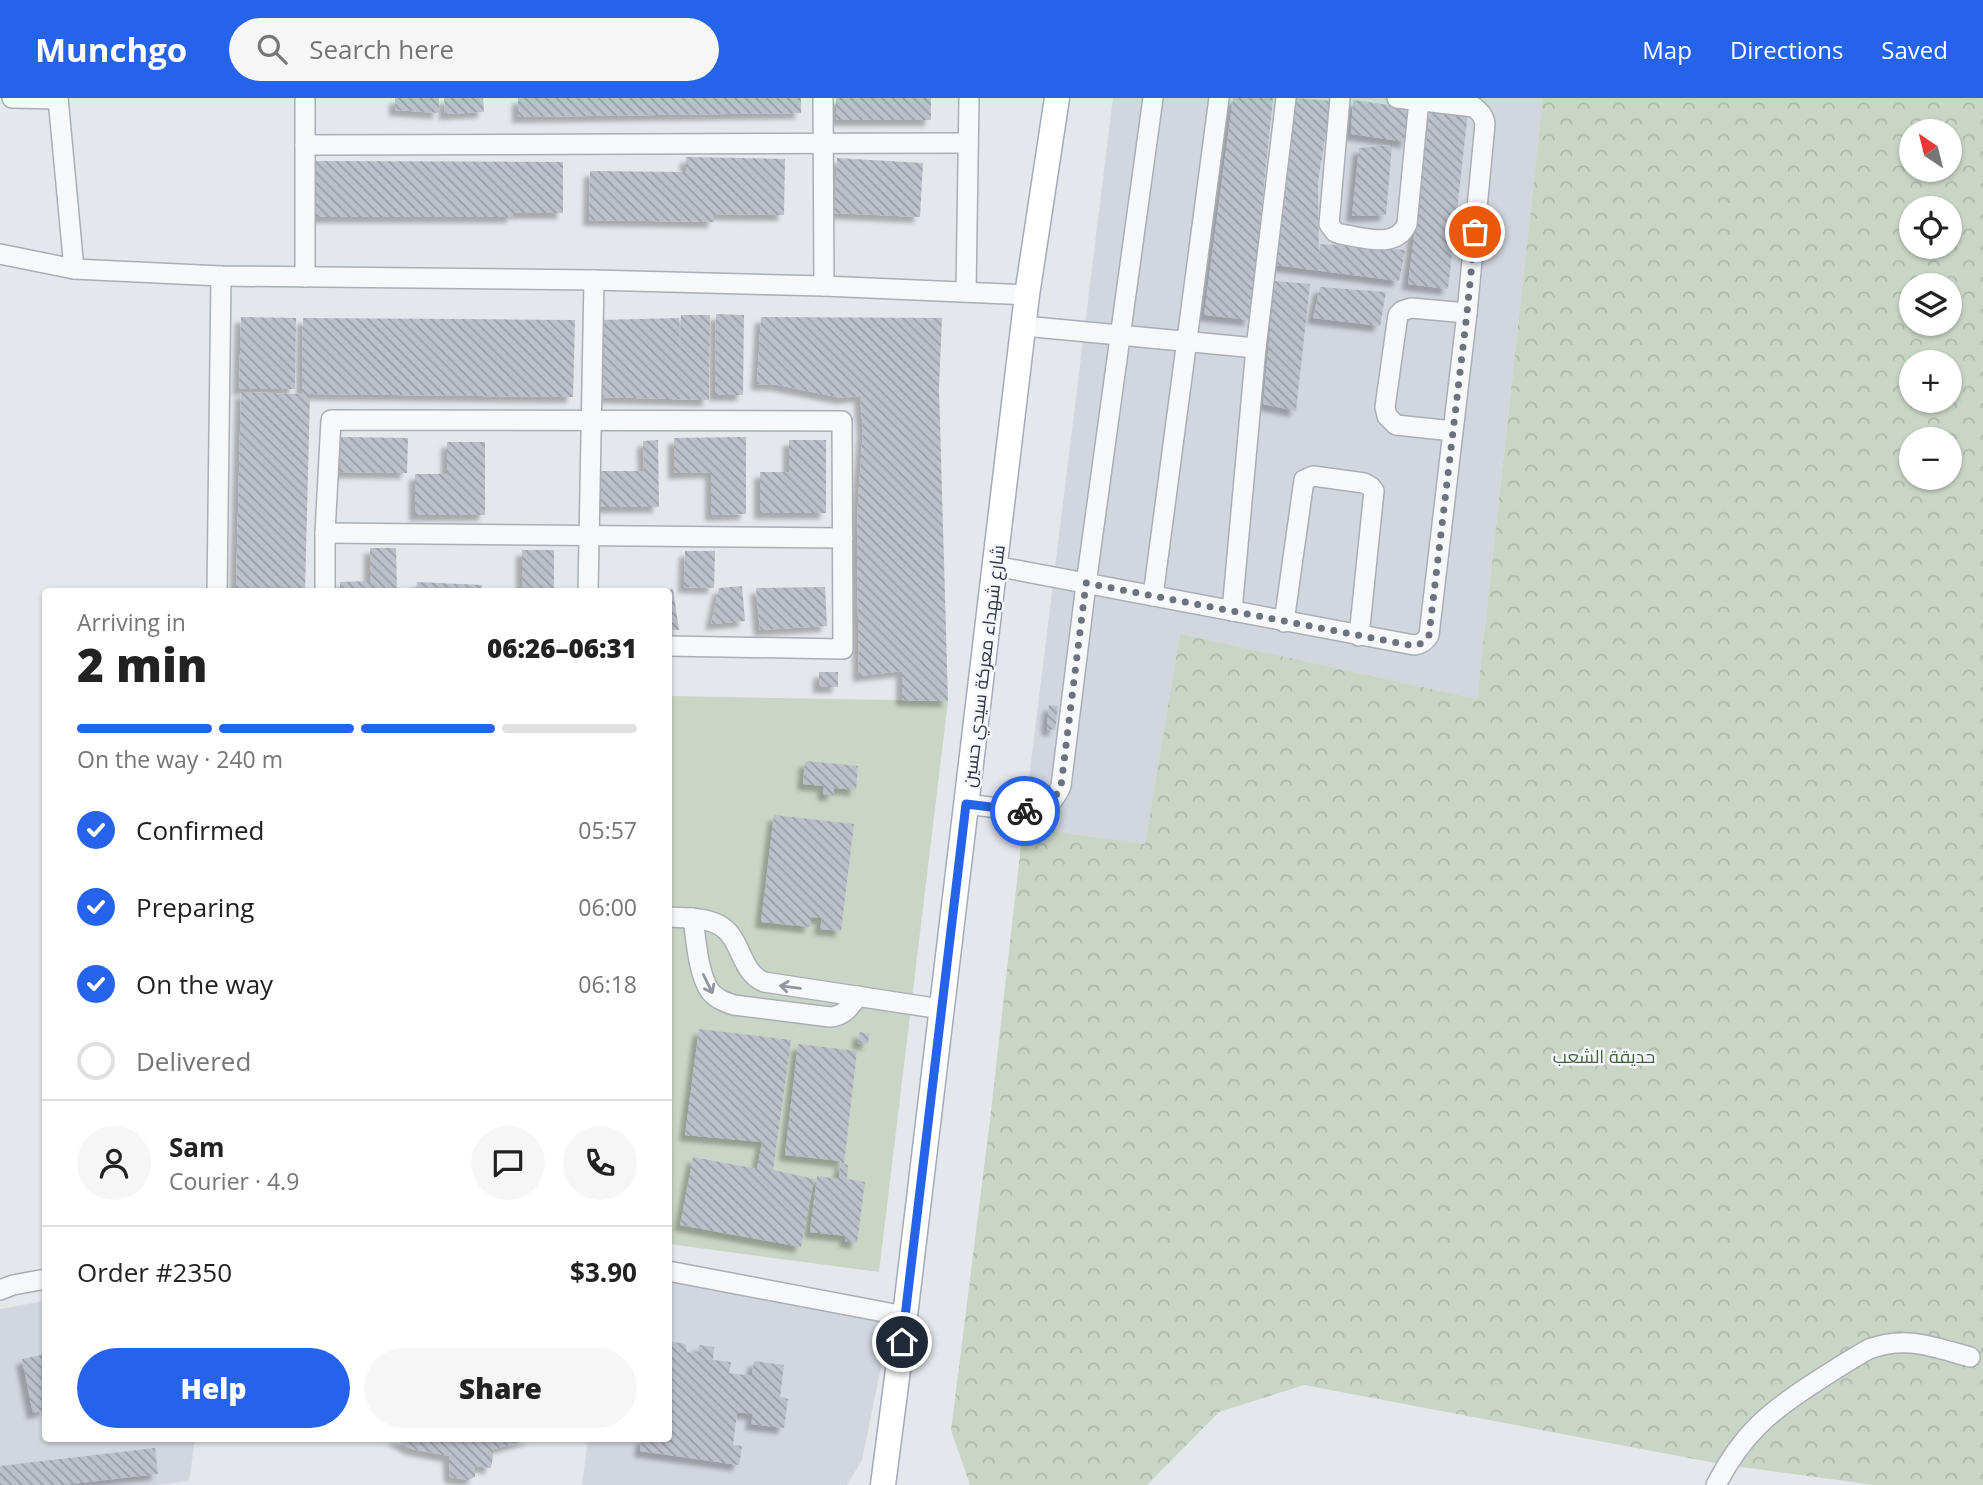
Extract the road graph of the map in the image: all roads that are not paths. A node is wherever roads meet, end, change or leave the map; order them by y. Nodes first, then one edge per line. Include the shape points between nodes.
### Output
1 (12, 98) edge
2 (58, 98) edge
3 (305, 98) edge
4 (823, 98) edge
5 (969, 98) edge
6 (1057, 98) edge
7 (1153, 98) edge
8 (1219, 98) edge
9 (1286, 98) edge
10 (1340, 98) edge
11 (1397, 98) edge
12 (1419, 100) junction
13 (968, 143) junction
14 (823, 144) junction
15 (305, 145) junction
16 (0, 254) edge
17 (74, 269) junction
18 (221, 276) junction
19 (305, 276) junction
20 (594, 281) junction
21 (824, 286) junction
22 (966, 292) junction
23 (1027, 295) junction
24 (1467, 313) junction
25 (1024, 326) junction
26 (1121, 335) junction
27 (1187, 342) junction
28 (1256, 348) junction
29 (592, 421) junction
30 (1453, 430) junction
31 (325, 533) junction
32 (589, 536) junction
33 (843, 538) junction
34 (995, 566) junction
35 (1086, 583) junction
36 (217, 588) edge
37 (325, 588) edge
38 (587, 588) edge
39 (1153, 596) junction
40 (1231, 611) junction
41 (1284, 622) junction
42 (1359, 636) junction
43 (672, 646) edge
44 (966, 804) junction
45 (672, 917) edge
46 (693, 918) junction
47 (858, 996) junction
48 (941, 1009) junction
49 (672, 1272) edge
50 (42, 1280) edge
51 (0, 1290) edge
52 (905, 1316) junction
53 (1970, 1357) dead end
54 (884, 1481) edge
55 (1716, 1485) edge

1 - 2 street
2 - 17 street
3 - 15 street
4 - 14 street
5 - 13 street
6 - 23 main road, شارع شهداء معركة سيدي حسين
7 - 26 street
8 - 27 street
9 - 28 street
10 - 12 street via 1329,224 1340,234 1388,240 1400,235 1407,224
11 - 12 street
12 - 24 street via 1474,107 1484,118
13 - 14 street
13 - 22 street
14 - 15 street
14 - 21 street
15 - 19 street
16 - 17 street
17 - 18 street
18 - 19 street
18 - 36 street
19 - 20 street
20 - 21 street
20 - 29 street
21 - 22 street
22 - 23 street
23 - 25 main road, شارع شهداء معركة سيدي حسين
24 - 30 street
24 - 30 street via 1411,307 1402,311 1396,321 1387,395 1385,412 1396,425
25 - 26 street
25 - 34 main road, شارع شهداء معركة سيدي حسين
26 - 27 street
26 - 35 street
27 - 28 street
27 - 39 street
28 - 40 street
29 - 31 street via 331,420
29 - 32 street
29 - 33 street via 842,421
30 - 42 street via 1429,635 1414,646
31 - 32 street
31 - 37 street
32 - 33 street
32 - 38 street
33 - 43 street via 843,649
34 - 35 street
34 - 44 main road, شارع شهداء معركة سيدي حسين
35 - 39 street
35 - 44 street via 1057,796 1031,812
39 - 40 street
40 - 41 street
41 - 42 street
41 - 42 street via 1304,480 1313,476 1364,483 1374,491
44 - 48 main road, شارع شهداء معركة سيدي حسين
45 - 46 street
47 -> 46 street via 755,978 730,933 716,923
46 -> 47 street via 704,980 721,1000 830,1017 845,1012
47 - 48 street
48 - 52 main road, شارع شهداء معركة سيدي حسين
49 - 52 street
50 - 51 street
52 - 54 main road, شارع شهداء معركة سيدي حسين
53 - 55 street via 1921,1343 1869,1349 1760,1422 1737,1448

